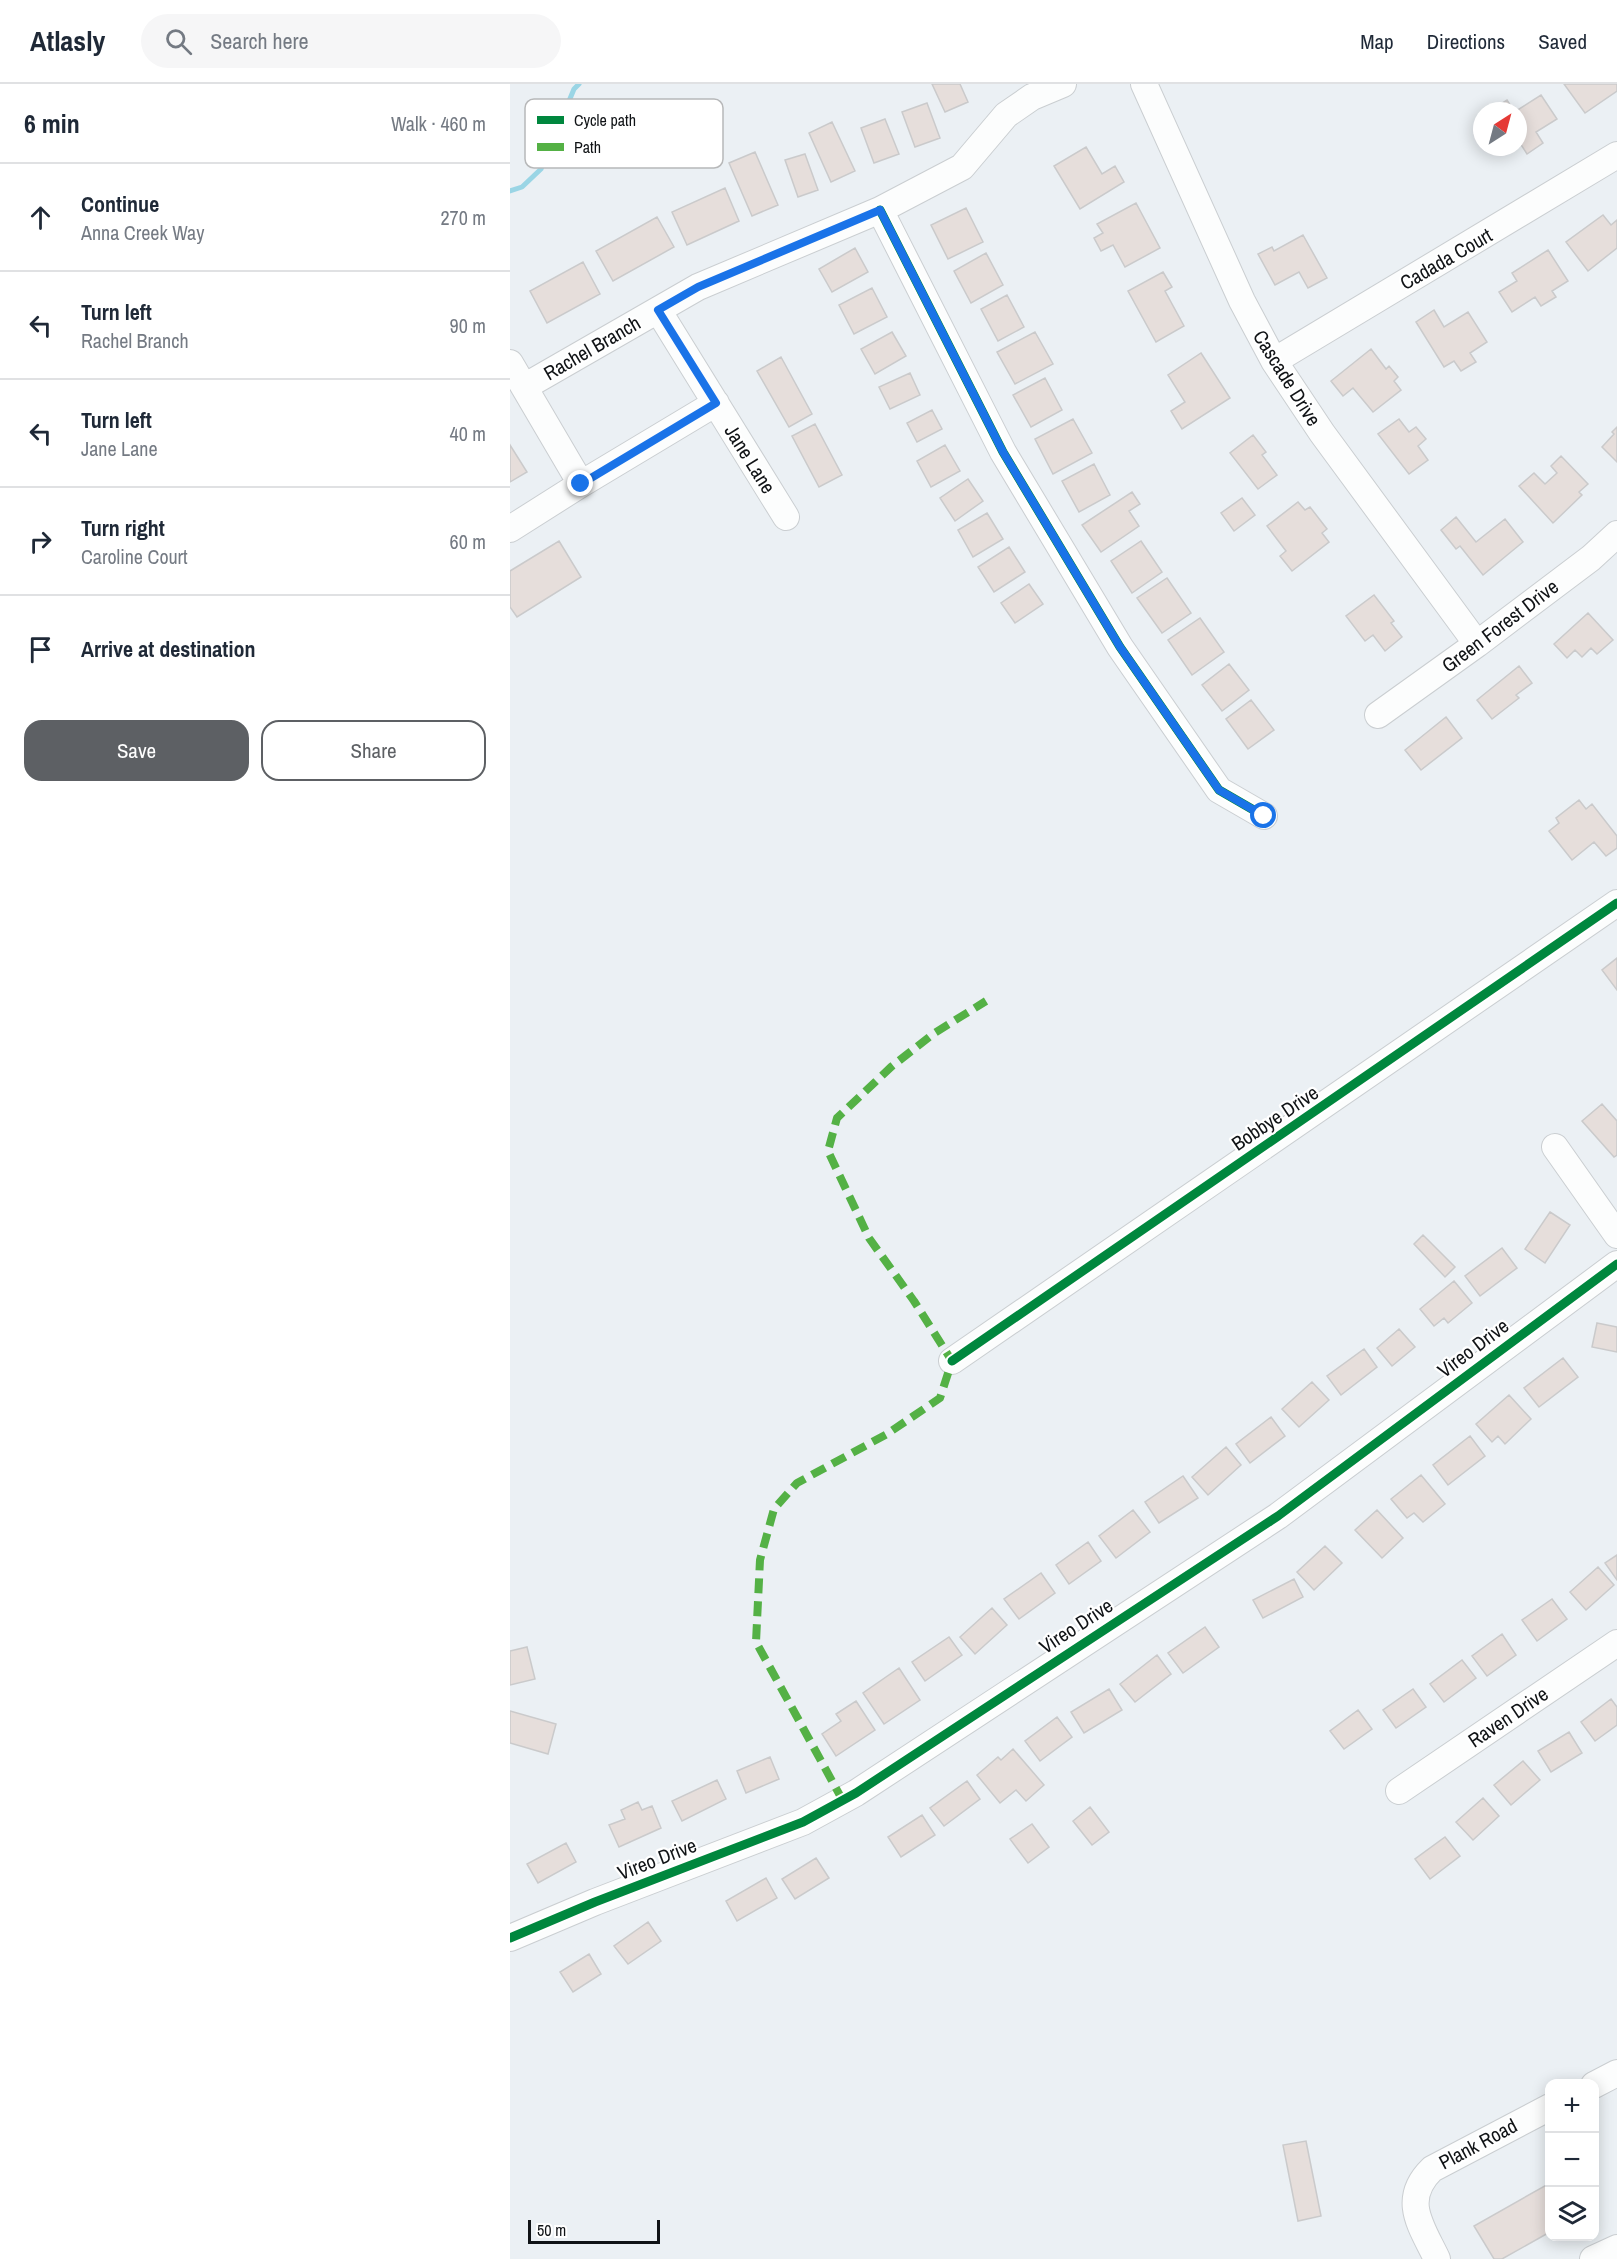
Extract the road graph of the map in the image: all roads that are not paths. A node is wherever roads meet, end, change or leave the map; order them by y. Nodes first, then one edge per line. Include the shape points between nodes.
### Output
1 (1063, 84) edge
2 (1144, 84) edge
3 (1617, 155) edge
4 (880, 210) junction
5 (658, 310) junction
6 (1274, 361) junction
7 (510, 363) edge
8 (524, 387) junction
9 (716, 403) junction
10 (581, 484) junction
11 (786, 517) dead end
12 (510, 529) edge
13 (1617, 534) edge
14 (1477, 645) junction
15 (1378, 715) dead end
16 (1264, 816) dead end
17 (1617, 903) edge
18 (1555, 1147) dead end
19 (1617, 1235) edge
20 (1617, 1264) edge
21 (952, 1361) dead end
22 (1617, 1642) edge
23 (1399, 1791) dead end
24 (510, 1938) edge
25 (1617, 2073) edge
26 (1599, 2082) edge
27 (1545, 2110) edge
28 (1617, 2248) edge
29 (1437, 2259) edge
30 (1593, 2259) edge

1 - 4 street, Rachel Branch via 1032,97 1006,115 963,167
2 - 6 street, Cascade Drive via 1242,301
3 - 6 street, Cadada Court
4 - 5 street, Rachel Branch via 698,287
4 - 16 street via 1003,452 1120,647 1219,790
5 - 8 street, Rachel Branch
5 - 9 street, Jane Lane
6 - 14 street, Cascade Drive
7 - 8 street
8 - 10 street
9 - 10 street
9 - 11 street, Jane Lane
10 - 12 street
13 - 14 street, Green Forest Drive
14 - 15 street, Green Forest Drive
17 - 21 street, Bobbye Drive
18 - 19 street
20 - 24 street, Vireo Drive via 1278,1516 850,1797 803,1822
22 - 23 street, Raven Drive
25 - 26 street
27 - 29 street, Plank Road via 1425,2176 1416,2192 1416,2211
28 - 30 street

